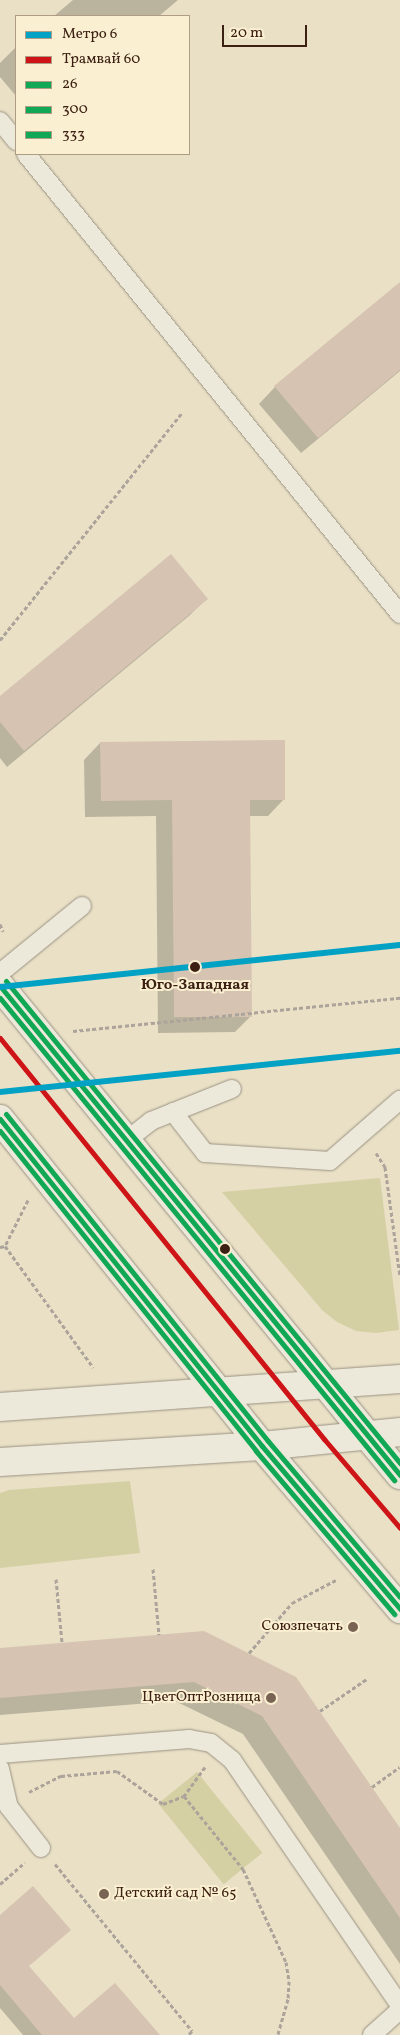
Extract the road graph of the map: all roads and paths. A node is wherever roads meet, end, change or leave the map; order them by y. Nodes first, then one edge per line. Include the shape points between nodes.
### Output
1 (0, 121) edge
2 (15, 140) edge
3 (27, 155) edge
4 (182, 413) dead end
5 (400, 614) edge
6 (0, 640) edge
7 (82, 906) dead end
8 (0, 973) edge
9 (0, 986) edge
10 (400, 998) edge
11 (67, 1032) dead end
12 (232, 1089) dead end
13 (400, 1100) edge
14 (173, 1112) junction
15 (0, 1119) edge
16 (127, 1140) junction
17 (385, 1167) dead end
18 (29, 1198) dead end
19 (5, 1246) junction
20 (0, 1247) edge
21 (400, 1276) edge
22 (94, 1367) dead end
23 (400, 1379) edge
24 (326, 1384) junction
25 (219, 1392) junction
26 (0, 1407) edge
27 (400, 1432) edge
28 (367, 1435) junction
29 (262, 1446) junction
30 (0, 1462) edge
31 (400, 1475) edge
32 (153, 1569) dead end
33 (340, 1578) dead end
34 (56, 1580) dead end
35 (400, 1609) edge
36 (159, 1635) dead end
37 (62, 1642) dead end
38 (249, 1653) dead end
39 (368, 1678) dead end
40 (320, 1711) dead end
41 (219, 1749) junction
42 (0, 1754) edge
43 (400, 1767) edge
44 (0, 1769) edge
45 (372, 1787) dead end
46 (184, 1796) junction
47 (9, 1806) junction
48 (42, 1848) junction
49 (0, 1884) edge
50 (400, 2005) edge
51 (400, 2010) edge
52 (188, 2035) edge
53 (278, 2035) edge
54 (372, 2035) edge

1 - 2 lane
3 - 5 lane
4 - 6 path
7 - 8 lane
9 - 16 main road
10 - 11 path
12 - 14 lane
13 - 14 lane via 330,1161 206,1153
14 - 16 lane via 151,1121
15 - 25 main road
16 - 24 main road
17 - 21 path
18 - 19 path
19 - 20 path
19 - 22 path
23 - 24 main road
24 - 25 main road
24 - 28 main road
25 - 26 main road
25 - 29 main road
27 - 28 main road
28 - 29 main road
28 - 31 main road
29 - 30 main road
29 - 35 main road
32 - 36 path
33 - 38 path via 292,1603
34 - 37 path
39 - 40 path
41 - 42 lane via 211,1743 189,1739
41 - 46 path
41 - 50 lane via 232,1760
43 - 45 path
44 - 47 lane
46 - 47 path via 163,1804 117,1770 61,1776 42,1784
46 - 53 path via 242,1869 286,1962 288,1999
47 - 48 lane
48 - 49 path
48 - 52 path via 192,2031
51 - 54 lane

